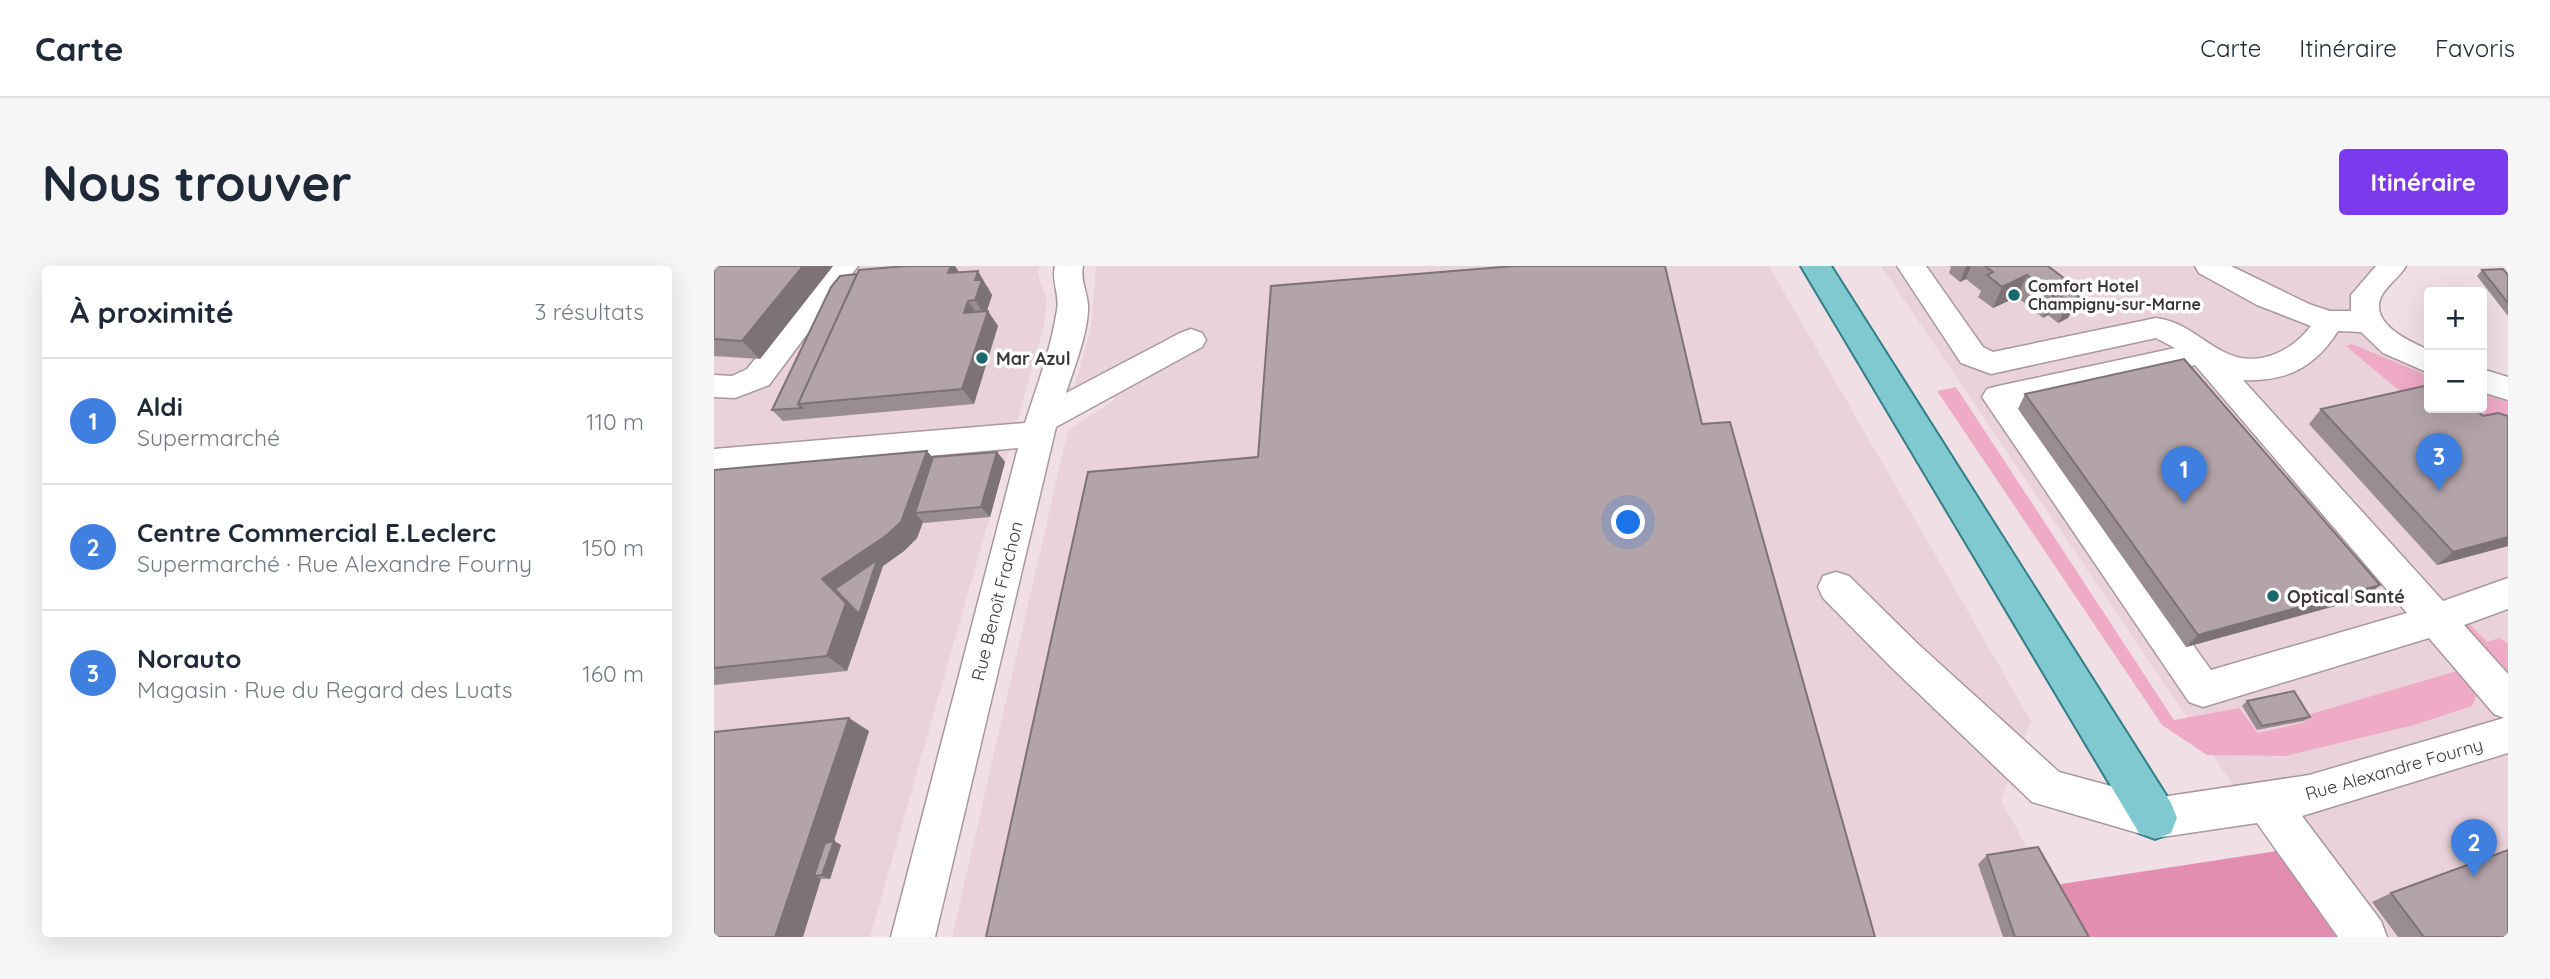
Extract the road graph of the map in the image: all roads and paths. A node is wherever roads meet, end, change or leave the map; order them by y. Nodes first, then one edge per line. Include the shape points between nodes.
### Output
1 (844, 266) edge
2 (1069, 266) edge
3 (1797, 266) edge
4 (1816, 266) edge
5 (1911, 266) edge
6 (2209, 266) edge
7 (2392, 266) edge
8 (2330, 321) junction
9 (2368, 322) junction
10 (1854, 328) junction
11 (1191, 340) dead end
12 (2202, 353) junction
13 (2424, 360) edge
14 (2487, 382) edge
15 (714, 386) edge
16 (2508, 389) edge
17 (1041, 427) junction
18 (714, 462) edge
19 (1836, 587) dead end
20 (2508, 593) edge
21 (2435, 620) junction
22 (2508, 702) edge
23 (2508, 735) edge
24 (2266, 801) junction
25 (2155, 818) junction
26 (913, 937) edge
27 (2365, 937) edge

1 - 15 street via 758,376 735,387
2 - 17 street, Rue Benoît Frachon via 1073,306
3 - 10 main road
4 - 10 main road
5 - 12 street via 1972,355 1983,361 2041,354 2155,328 2172,331
6 - 8 lane via 2307,315
7 - 9 street via 2365,295
8 - 9 street
8 - 12 street via 2304,353 2281,365 2254,370 2231,367
9 - 13 street via 2392,344
10 - 25 main road
11 - 17 street
12 - 21 street
12 - 21 street via 1998,397 2203,690
14 - 16 street
17 - 18 street
17 - 26 street, Rue Benoît Frachon
19 - 25 street via 2047,788
20 - 21 street
21 - 22 street
23 - 24 street, Rue Alexandre Fourny via 2309,795
24 - 25 street, Rue Alexandre Fourny
24 - 27 street

